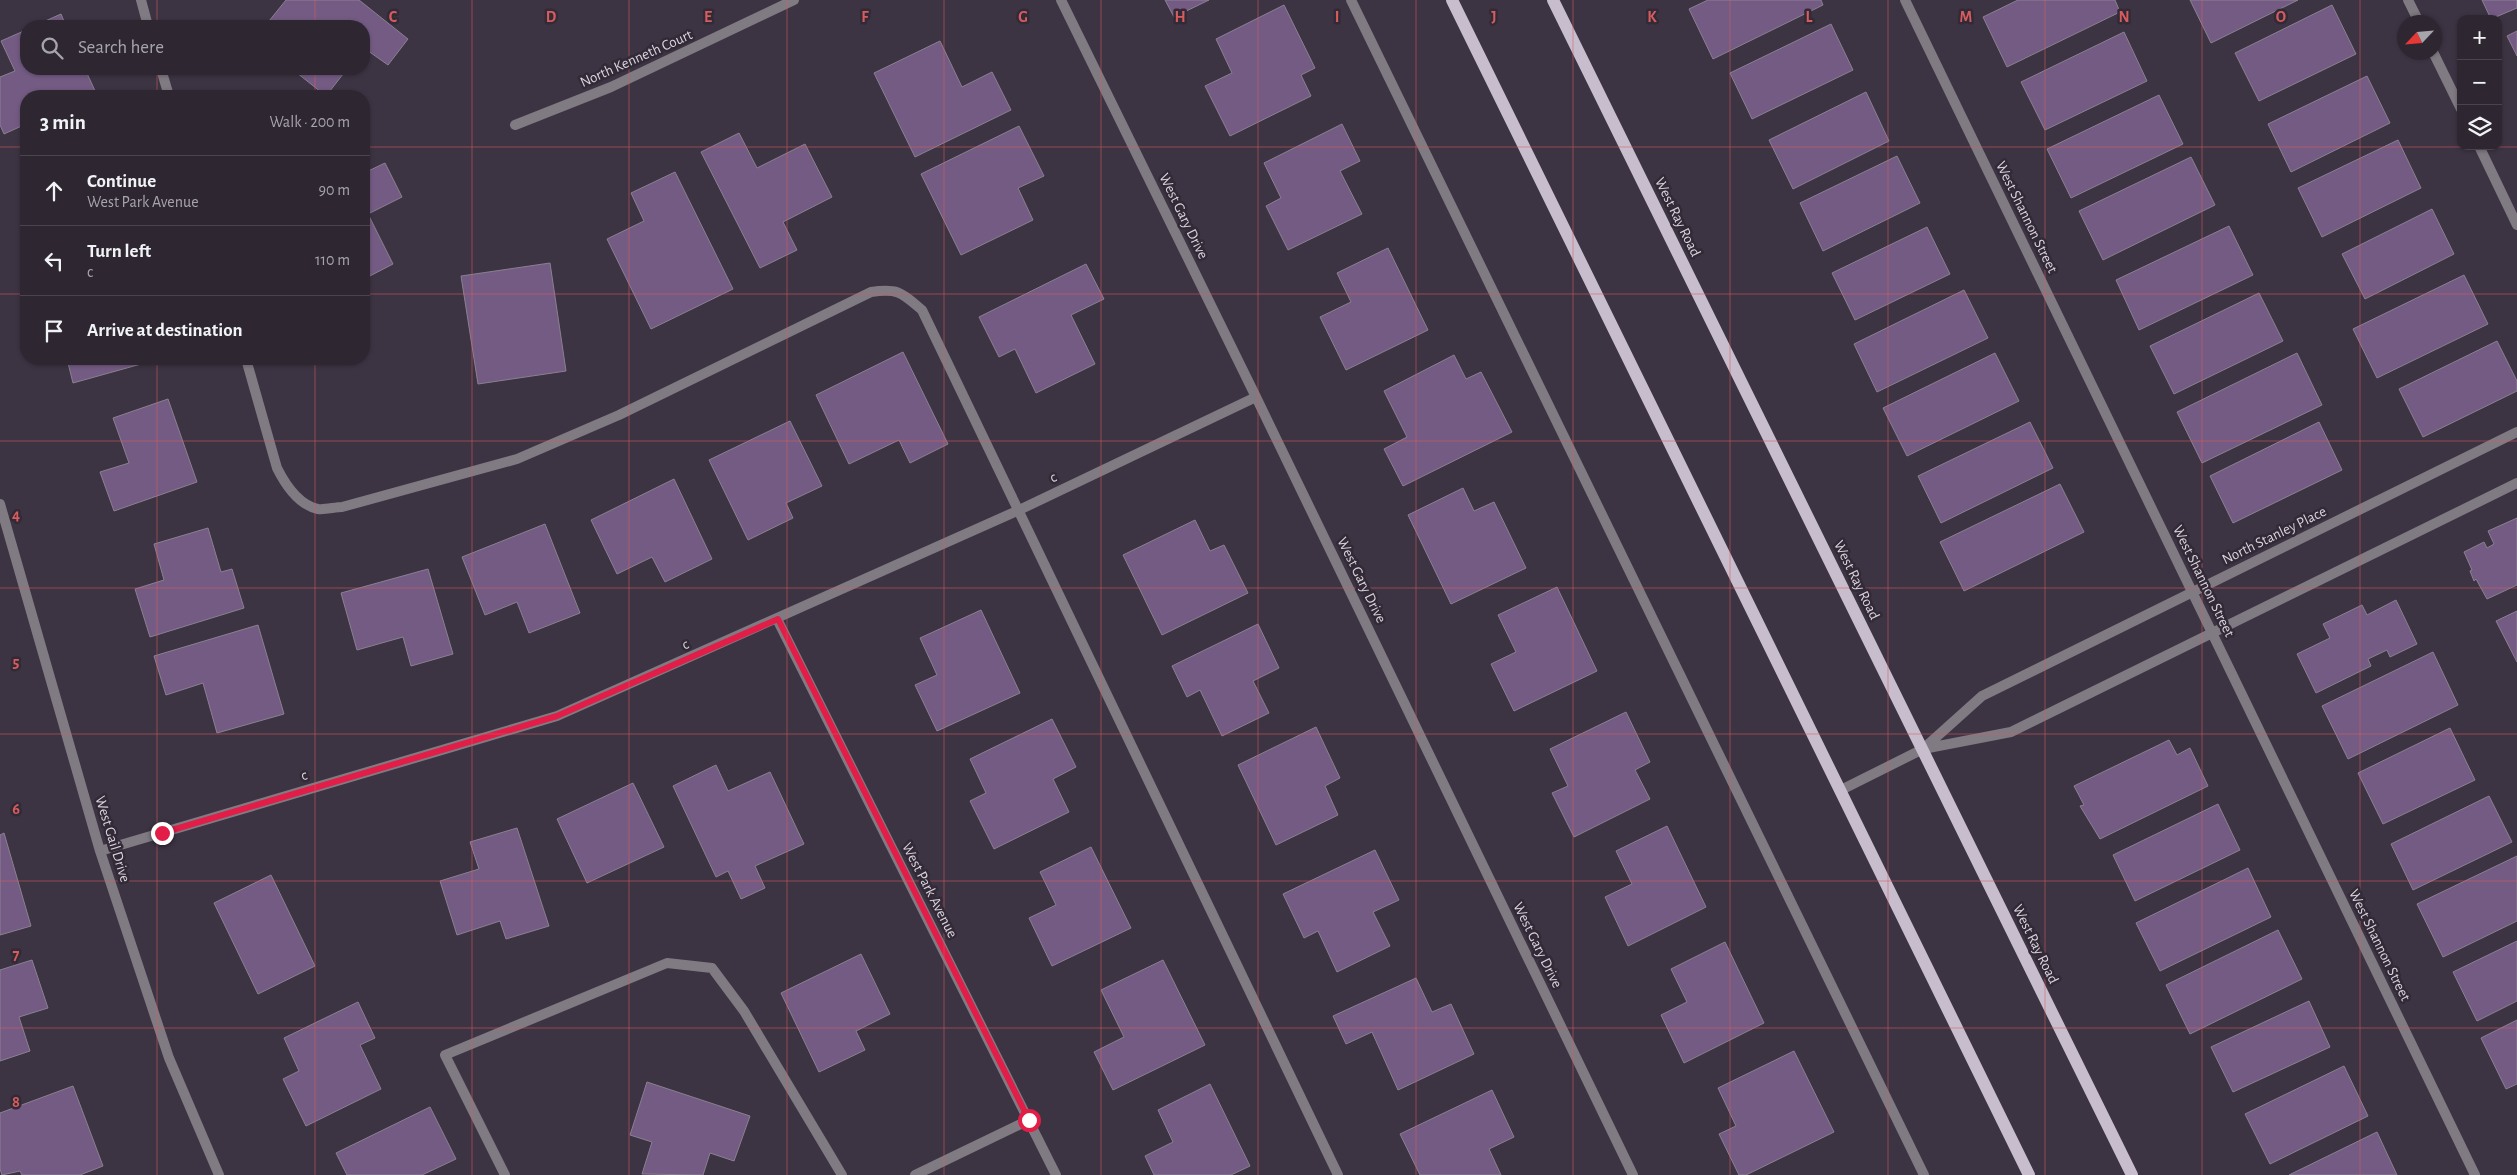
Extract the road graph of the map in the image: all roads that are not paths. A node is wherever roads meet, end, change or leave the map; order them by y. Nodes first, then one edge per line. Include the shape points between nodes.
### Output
1 (141, 0) edge
2 (794, 0) edge
3 (1061, 0) edge
4 (1351, 0) edge
5 (1452, 0) edge
6 (1553, 0) edge
7 (1905, 0) edge
8 (2408, 0) edge
9 (776, 4) edge
10 (2416, 15) edge
11 (146, 20) edge
12 (2437, 60) edge
13 (163, 75) edge
14 (167, 90) edge
15 (2459, 105) edge
16 (515, 125) dead end
17 (2481, 150) edge
18 (2517, 225) edge
19 (248, 365) edge
20 (1256, 397) junction
21 (2517, 432) edge
22 (2517, 483) edge
23 (0, 504) edge
24 (1017, 511) junction
25 (2193, 592) junction
26 (778, 619) junction
27 (2212, 634) junction
28 (1923, 750) junction
29 (1841, 790) junction
30 (100, 851) junction
31 (1029, 1120) junction
32 (219, 1175) edge
33 (505, 1175) edge
34 (842, 1175) edge
35 (915, 1175) edge
36 (1056, 1175) edge
37 (1338, 1175) edge
38 (1633, 1175) edge
39 (1924, 1175) edge
40 (2030, 1175) edge
41 (2132, 1175) edge
42 (2475, 1175) edge

1 - 11 street
2 - 9 street, North Kenneth Court
3 - 20 street, West Gary Drive
4 - 39 street
5 - 29 main road
6 - 28 main road, West Ray Road
7 - 25 street, West Shannon Street
8 - 10 street
9 - 16 street, North Kenneth Court via 611,86
12 - 15 street
13 - 14 street
17 - 18 street
19 - 24 street via 277,468 285,484 300,499 318,509 342,507 517,459 619,415 872,292 891,289 906,296 922,310
20 - 24 street, c
20 - 38 street, West Gary Drive
21 - 25 street, North Stanley Place
22 - 27 street, North Stanley Place
23 - 30 street, West Gail Drive
24 - 26 street, c
24 - 37 street
25 - 27 street, West Shannon Street
25 - 28 street, North Stanley Place via 1982,696
26 - 30 street, c via 557,716
26 - 31 street, West Park Avenue
27 - 28 street, North Stanley Place via 2012,732
27 - 42 street, West Shannon Street
28 - 29 street, North Stanley Place
28 - 41 main road, West Ray Road
29 - 40 main road
30 - 32 street, West Gail Drive via 169,1058
31 - 35 street
31 - 36 street, West Park Avenue
33 - 34 street via 445,1055 667,963 712,968 744,1011

